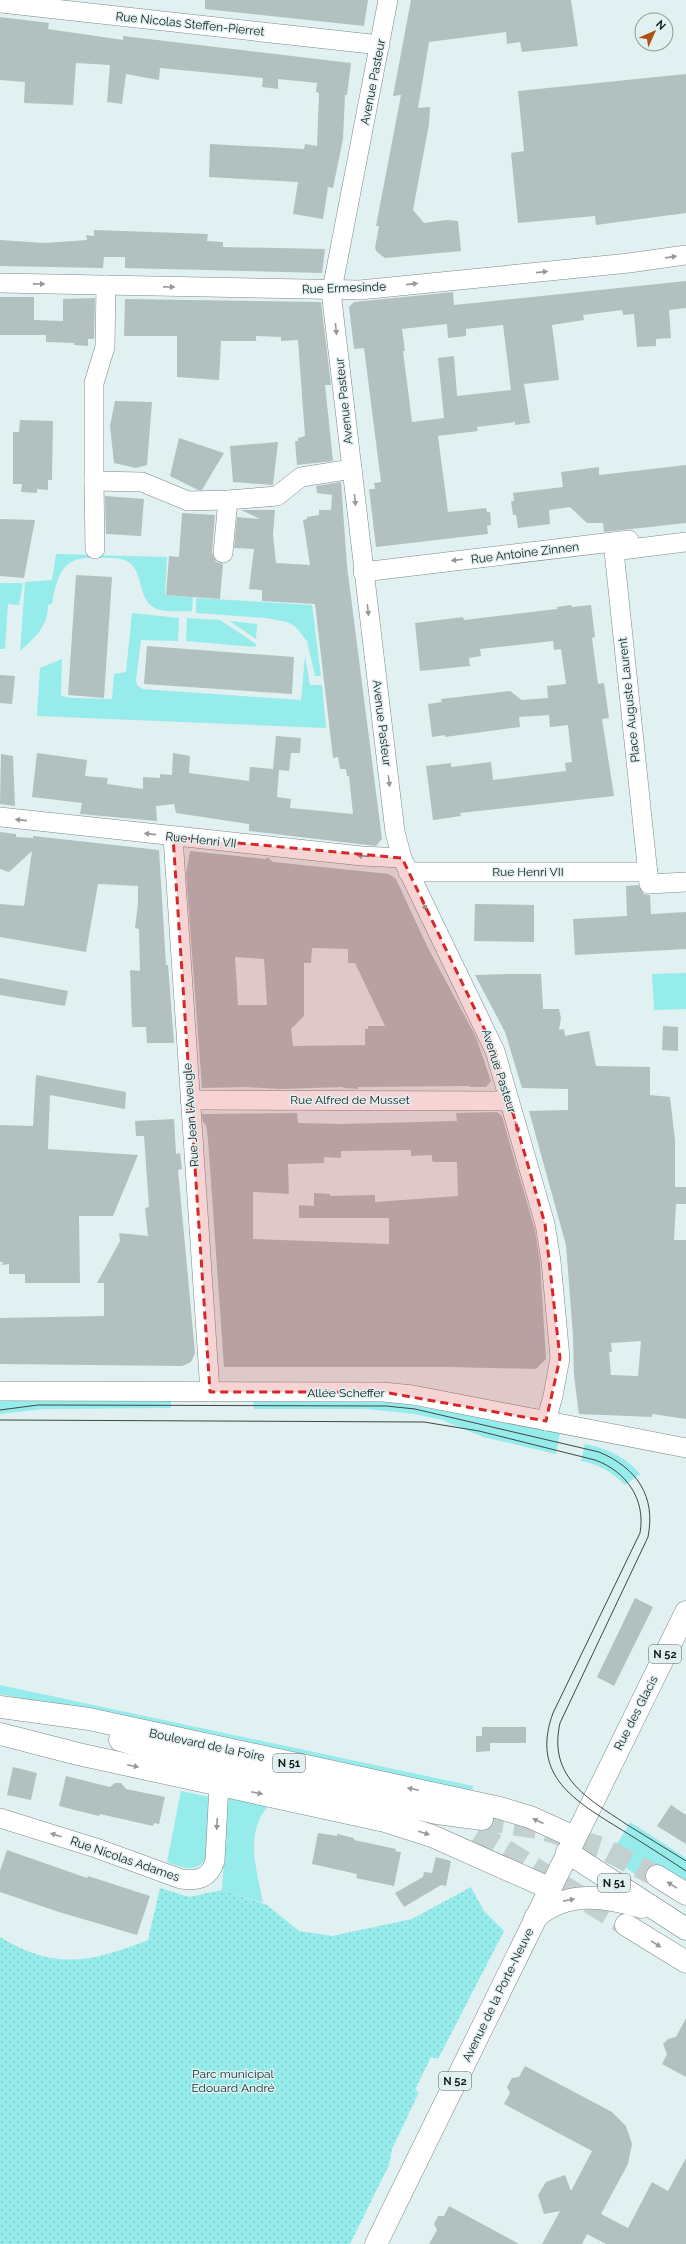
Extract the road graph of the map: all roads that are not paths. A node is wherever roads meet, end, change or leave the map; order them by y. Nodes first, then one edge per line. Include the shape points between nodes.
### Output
1 (388, 0) edge
2 (0, 3) edge
3 (380, 45) junction
4 (686, 255) edge
5 (0, 283) edge
6 (106, 285) junction
7 (332, 290) junction
8 (352, 469) junction
9 (94, 481) junction
10 (228, 500) junction
11 (686, 534) edge
12 (686, 542) edge
13 (95, 549) dead end
14 (223, 553) dead end
15 (363, 572) junction
16 (0, 817) edge
17 (173, 837) junction
18 (405, 865) junction
19 (648, 872) junction
20 (686, 882) edge
21 (190, 1100) junction
22 (509, 1101) junction
23 (0, 1391) edge
24 (210, 1392) junction
25 (546, 1421) junction
26 (686, 1448) edge
27 (686, 1612) edge
28 (0, 1708) edge
29 (0, 1733) edge
30 (182, 1758) junction
31 (219, 1785) junction
32 (0, 1818) edge
33 (480, 1826) tunnel mouth
34 (570, 1845) junction
35 (657, 1876) tunnel mouth
36 (549, 1888) junction
37 (686, 1894) edge
38 (662, 1913) junction
39 (535, 1918) junction
40 (626, 1925) tunnel mouth
41 (686, 1929) edge
42 (686, 1962) edge
43 (376, 2244) edge

1 - 3 street, Avenue Pasteur
2 - 3 street, Rue Nicolas Steffen-Pierret
3 - 7 street, Avenue Pasteur
7 -> 4 street, Rue Ermesinde via 360,290
5 -> 6 street, Rue Ermesinde
6 -> 7 street, Rue Ermesinde
6 - 9 street via 105,347 94,383
7 -> 8 street, Avenue Pasteur
8 - 10 street via 301,477 277,496
8 -> 15 street, Avenue Pasteur
9 - 10 street via 142,482 188,501
9 - 13 street
10 - 14 street
11 -> 15 street, Rue Antoine Zinnen
12 - 19 street, Place Auguste Laurent via 614,551
15 -> 18 street, Avenue Pasteur via 395,832
17 -> 16 street, Rue Henri VII
18 -> 17 street, Rue Henri VII via 362,856
17 - 21 street, Rue Jean l'Aveugle
18 - 19 street, Rue Henri VII
18 -> 22 street, Avenue Pasteur via 486,1030 495,1051
19 - 20 street via 649,884
21 - 22 street, Rue Alfred de Musset
21 - 24 street, Rue Jean l'Aveugle
22 -> 25 street, Avenue Pasteur via 545,1224 551,1261 560,1358
23 - 24 street, Allée Scheffer
24 - 25 street, Allée Scheffer via 383,1392 413,1395
25 - 26 street, Allée Scheffer
27 - 34 main road, Rue des Glacis / N 52
28 - 30 main road, Boulevard de la Foire / N 51 via 88,1730
34 -> 28 main road, Boulevard de la Foire / N 51 via 530,1817 500,1808 89,1719
29 - 30 main road, Boulevard de la Foire / N 51
29 -> 31 main road, Boulevard de la Foire / N 51
30 - 33 main road, Boulevard de la Foire / N 51 via 438,1813
31 -> 32 street, Rue Nicolas Adames via 215,1861 212,1870 196,1881 181,1879 96,1848
31 -> 36 main road, Boulevard de la Foire / N 51 via 385,1821 432,1836
34 - 36 main road, N 52
34 - 38 main road, N 51
37 -> 35 main road
36 - 39 main road, N 52
39 -> 38 main road via 558,1902 580,1898 607,1899
38 - 41 main road, N 51
39 - 43 main road, Avenue de la Porte-Neuve / N 52
40 -> 42 main road

